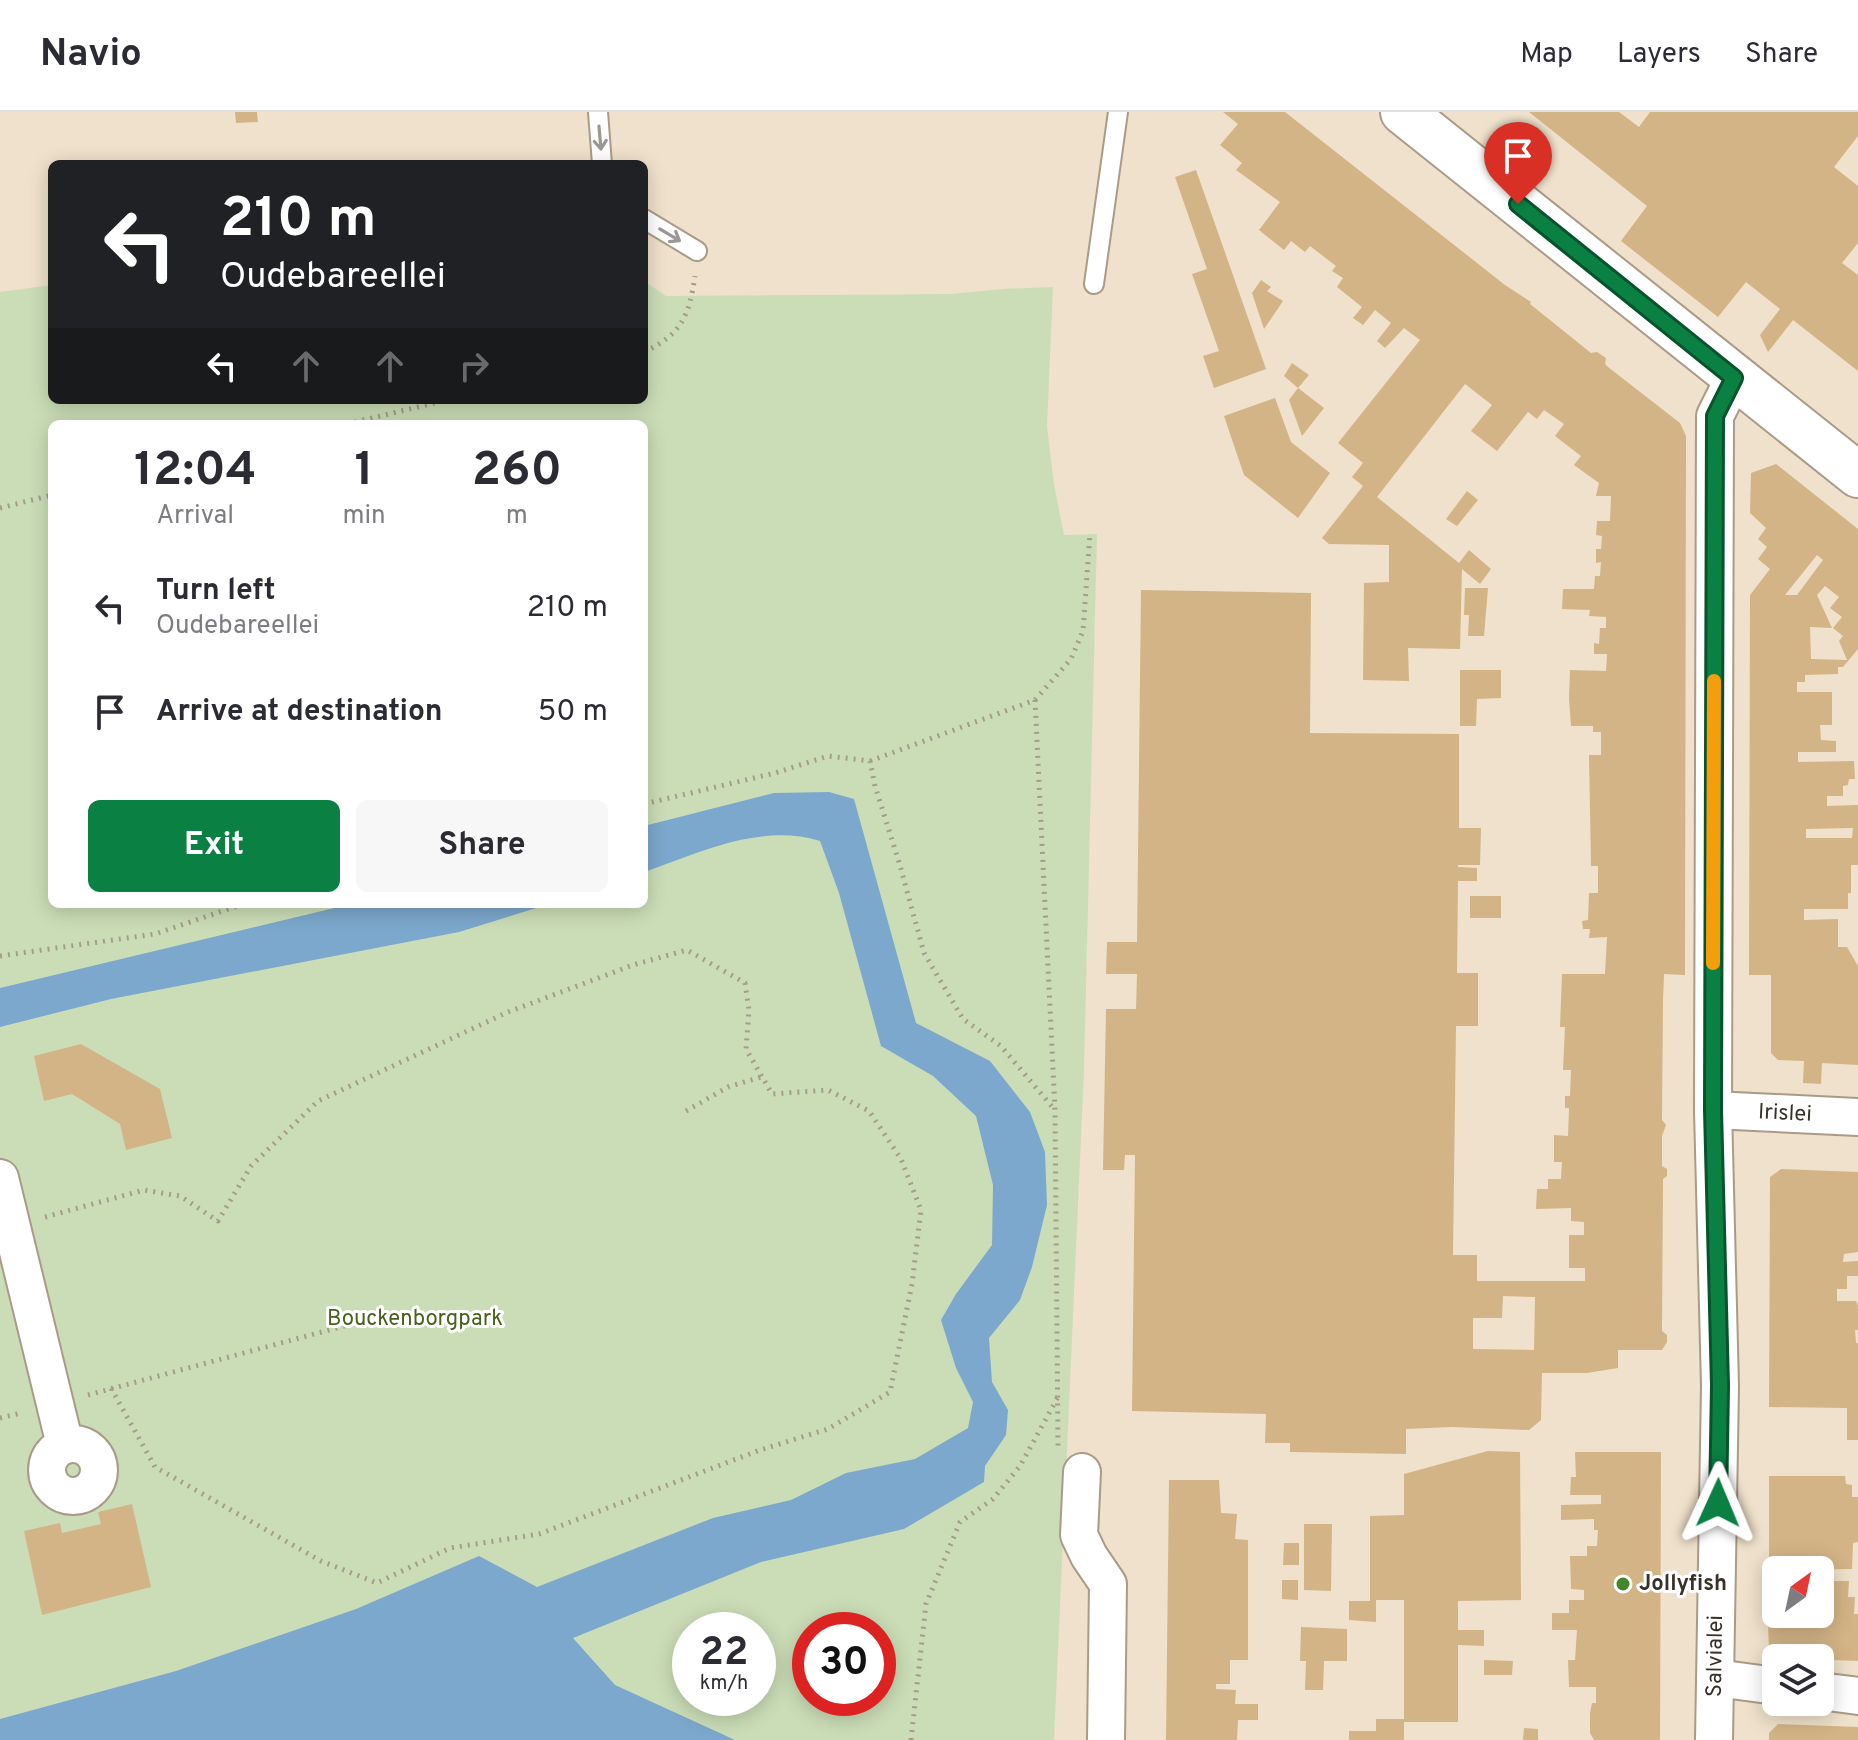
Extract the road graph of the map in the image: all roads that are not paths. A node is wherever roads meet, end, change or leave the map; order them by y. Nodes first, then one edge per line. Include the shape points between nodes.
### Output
1 (598, 112) edge
2 (1118, 112) edge
3 (1403, 112) edge
4 (602, 160) edge
5 (648, 221) edge
6 (697, 251) road end
7 (1094, 284) dead end
8 (1734, 378) junction
9 (1858, 475) edge
10 (1713, 1110) junction
11 (1858, 1117) edge
12 (0, 1178) edge
13 (65, 1445) dead end
14 (1070, 1460) road end
15 (1716, 1678) junction
16 (1762, 1684) edge
17 (1834, 1693) edge
18 (1858, 1696) edge
19 (1106, 1740) edge
20 (1714, 1740) edge

1 -> 4 lane
2 - 7 lane
3 - 8 main road
5 -> 6 lane
8 - 9 main road
8 - 10 street, Salvialei via 1715,416
10 - 11 street, Irislei
10 - 15 street, Salvialei via 1720,1386
12 - 13 street
14 - 19 street via 1079,1535 1108,1584
15 - 16 street
15 - 20 street, Salvialei
17 - 18 street

